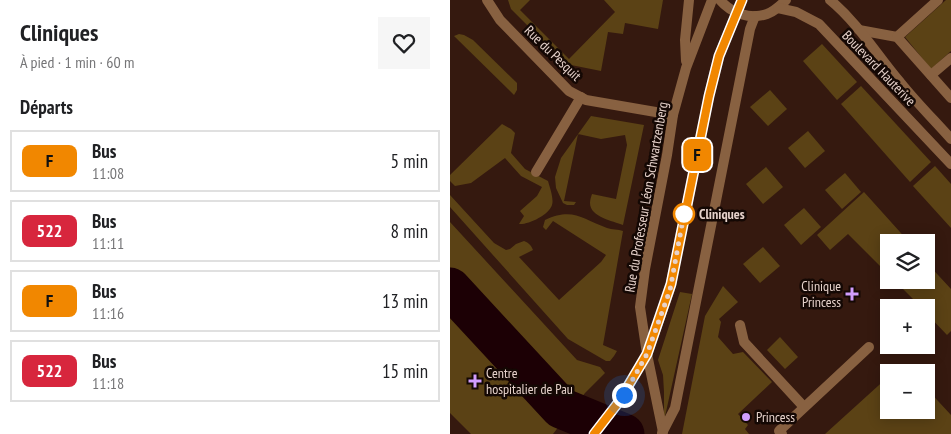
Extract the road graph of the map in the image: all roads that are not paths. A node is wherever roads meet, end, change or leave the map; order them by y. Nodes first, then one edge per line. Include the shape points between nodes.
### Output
1 (487, 0) edge
2 (689, 0) edge
3 (712, 0) edge
4 (720, 0) edge
5 (742, 0) edge
6 (786, 0) edge
7 (830, 0) edge
8 (938, 0) edge
9 (778, 8) junction
10 (737, 13) junction
11 (755, 16) junction
12 (859, 30) junction
13 (897, 37) junction
14 (951, 58) edge
15 (686, 68) junction
16 (931, 75) junction
17 (581, 97) junction
18 (951, 98) edge
19 (673, 115) junction
20 (951, 139) edge
21 (951, 164) edge
22 (536, 172) dead end
23 (740, 325) dead end
24 (869, 347) dead end
25 (647, 354) junction
26 (804, 407) junction
27 (662, 433) edge
28 (594, 434) edge
29 (782, 434) edge

1 - 17 street, Rue du Pesquit via 500,20 569,91
2 - 15 street
3 - 15 street, Rue du Professeur Léon Schwartzenberg
4 - 10 street
5 - 10 street
6 - 9 street
7 - 12 street, Boulevard Hauterive
8 - 13 street
9 - 11 street
9 - 21 street, Boulevard Hauterive via 796,12 818,24
10 - 11 street
10 - 25 street via 719,56 670,290
11 - 27 street, Rue du Professeur Léon Schwartzenberg via 675,408
12 - 13 street, Boulevard Hauterive
12 - 20 street, Boulevard Hauterive
13 - 16 street
14 - 16 street
15 - 19 street, Rue du Professeur Léon Schwartzenberg
16 - 18 street
17 - 19 street, Rue du Pesquit
17 - 22 street
19 - 25 street, Rue du Professeur Léon Schwartzenberg via 640,306
23 - 26 street via 744,342
24 - 26 street
25 - 27 street, Rue du Professeur Léon Schwartzenberg
25 - 28 street via 618,403
26 - 29 street via 779,431

